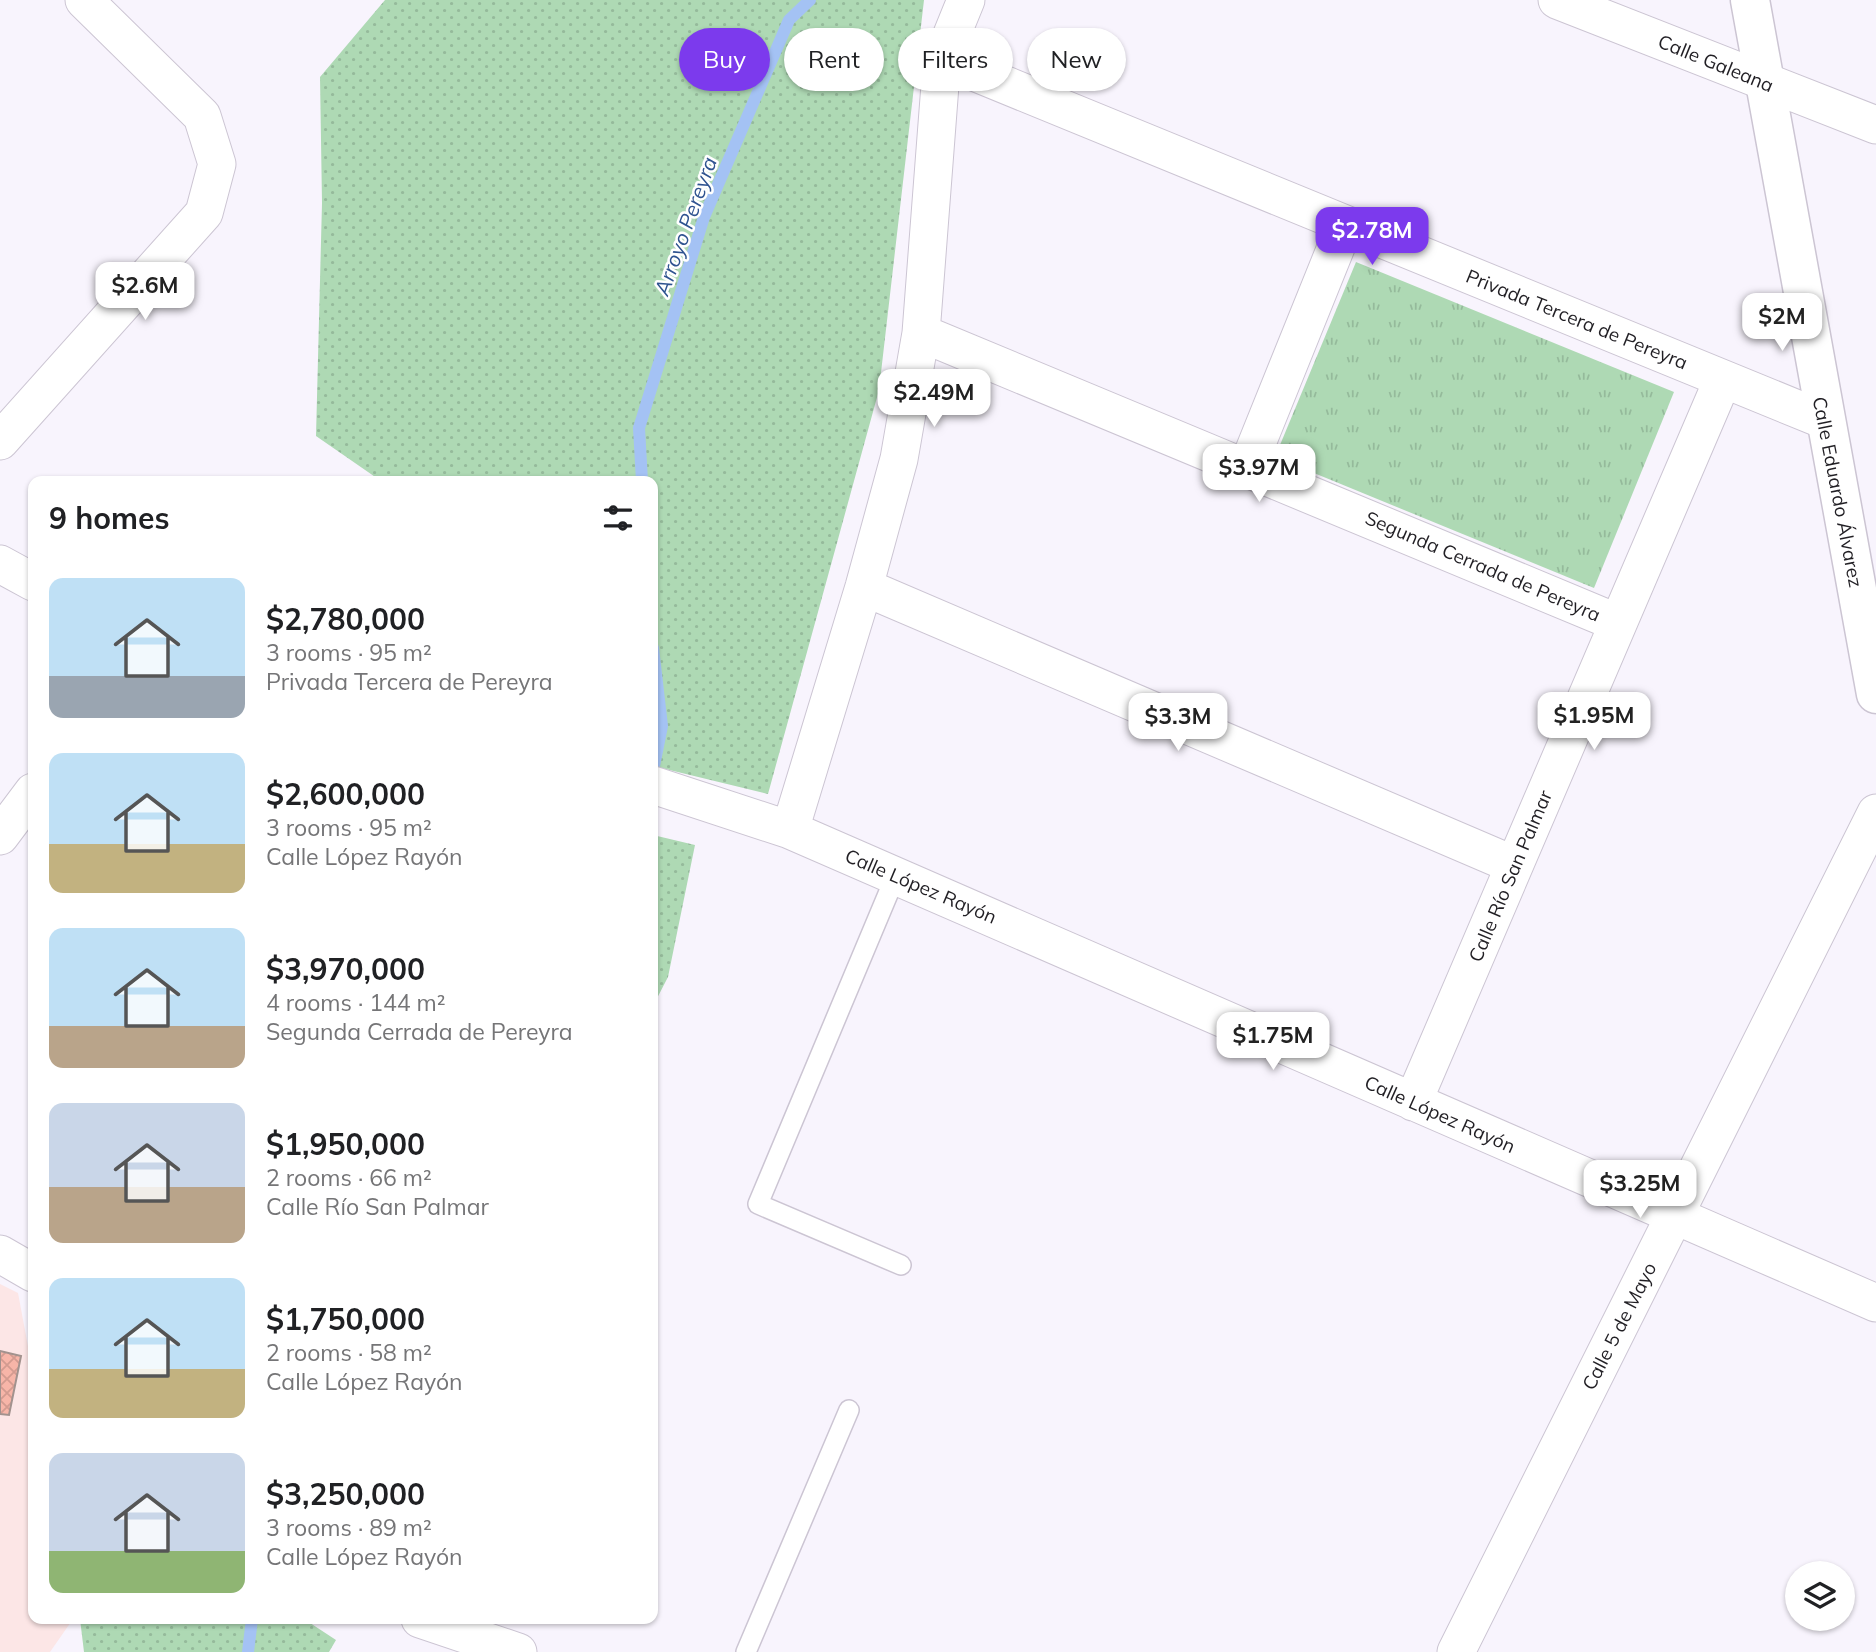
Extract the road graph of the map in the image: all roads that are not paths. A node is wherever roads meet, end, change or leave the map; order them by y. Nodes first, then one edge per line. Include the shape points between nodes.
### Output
1 (84, 0) edge
2 (966, 0) edge
3 (1557, 0) edge
4 (1750, 0) edge
5 (955, 28) edge
6 (1765, 83) junction
7 (1013, 89) edge
8 (940, 91) edge
9 (1876, 125) edge
10 (1345, 225) junction
11 (921, 333) junction
12 (1723, 379) junction
13 (1824, 420) junction
14 (0, 441) edge
15 (1247, 468) junction
16 (0, 564) edge
17 (28, 579) edge
18 (864, 587) junction
19 (1618, 623) junction
20 (1876, 694) edge
21 (658, 786) edge
22 (28, 799) edge
23 (1876, 813) edge
24 (790, 830) junction
25 (0, 836) edge
26 (1514, 865) junction
27 (896, 875) junction
28 (1413, 1102) junction
29 (1674, 1216) junction
30 (0, 1254) edge
31 (901, 1265) dead end
32 (28, 1270) edge
33 (1876, 1303) edge
34 (849, 1410) dead end
35 (435, 1624) edge
36 (518, 1652) edge
37 (746, 1652) edge
38 (1456, 1652) edge

1 - 14 street via 202,116 217,164 204,213
2 - 5 street
3 - 6 street, Calle Galeana
4 - 6 street, Calle Eduardo Álvarez
6 - 9 street, Calle Galeana
6 - 13 street, Calle Eduardo Álvarez
7 - 10 street, Privada Tercera de Pereyra
8 - 11 street
10 - 12 street, Privada Tercera de Pereyra
10 - 15 street
11 - 15 street, Segunda Cerrada de Pereyra
11 - 18 street via 900,459
12 - 13 street, Privada Tercera de Pereyra
12 - 19 street, Calle Río San Palmar
13 - 20 street, Calle Eduardo Álvarez
15 - 19 street, Segunda Cerrada de Pereyra
16 - 17 street
18 - 24 street
18 - 26 street
19 - 26 street, Calle Río San Palmar
21 - 24 street, Calle López Rayón
22 - 25 street
23 - 29 street, Calle 5 de Mayo
24 - 27 street, Calle López Rayón
26 - 28 street, Calle Río San Palmar
27 - 28 street, Calle López Rayón
27 - 31 lane via 758,1204
28 - 29 street, Calle López Rayón
29 - 33 street, Calle López Rayón
29 - 38 street, Calle 5 de Mayo
30 - 32 street
34 - 37 lane
35 - 36 street

